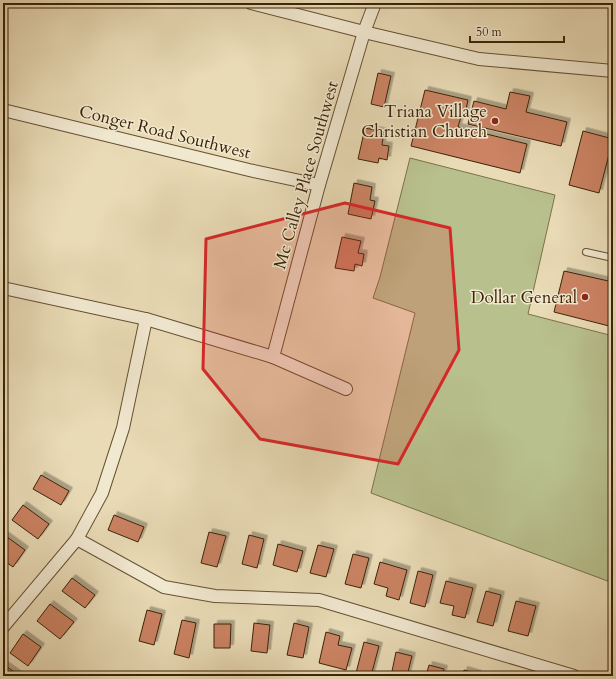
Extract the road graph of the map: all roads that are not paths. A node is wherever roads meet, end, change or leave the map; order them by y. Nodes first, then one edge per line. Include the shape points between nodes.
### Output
1 (250, 3) edge
2 (375, 3) edge
3 (364, 32) junction
4 (613, 71) edge
5 (3, 110) edge
6 (319, 186) junction
7 (586, 252) dead end
8 (613, 258) edge
9 (3, 288) edge
10 (146, 319) junction
11 (273, 357) junction
12 (346, 389) dead end
13 (77, 539) junction
14 (3, 627) edge
15 (574, 676) edge

1 - 3 street
2 - 3 street, Mc Calley Place Southwest
3 - 4 street via 479,59
3 - 6 street, Mc Calley Place Southwest
5 - 6 street, Conger Road Southwest
6 - 11 street, Mc Calley Place Southwest
7 - 8 lane
9 - 10 street
10 - 11 street
10 - 13 street via 123,428 102,493
11 - 12 street
13 - 14 street
13 - 15 street via 164,587 215,596 319,600

